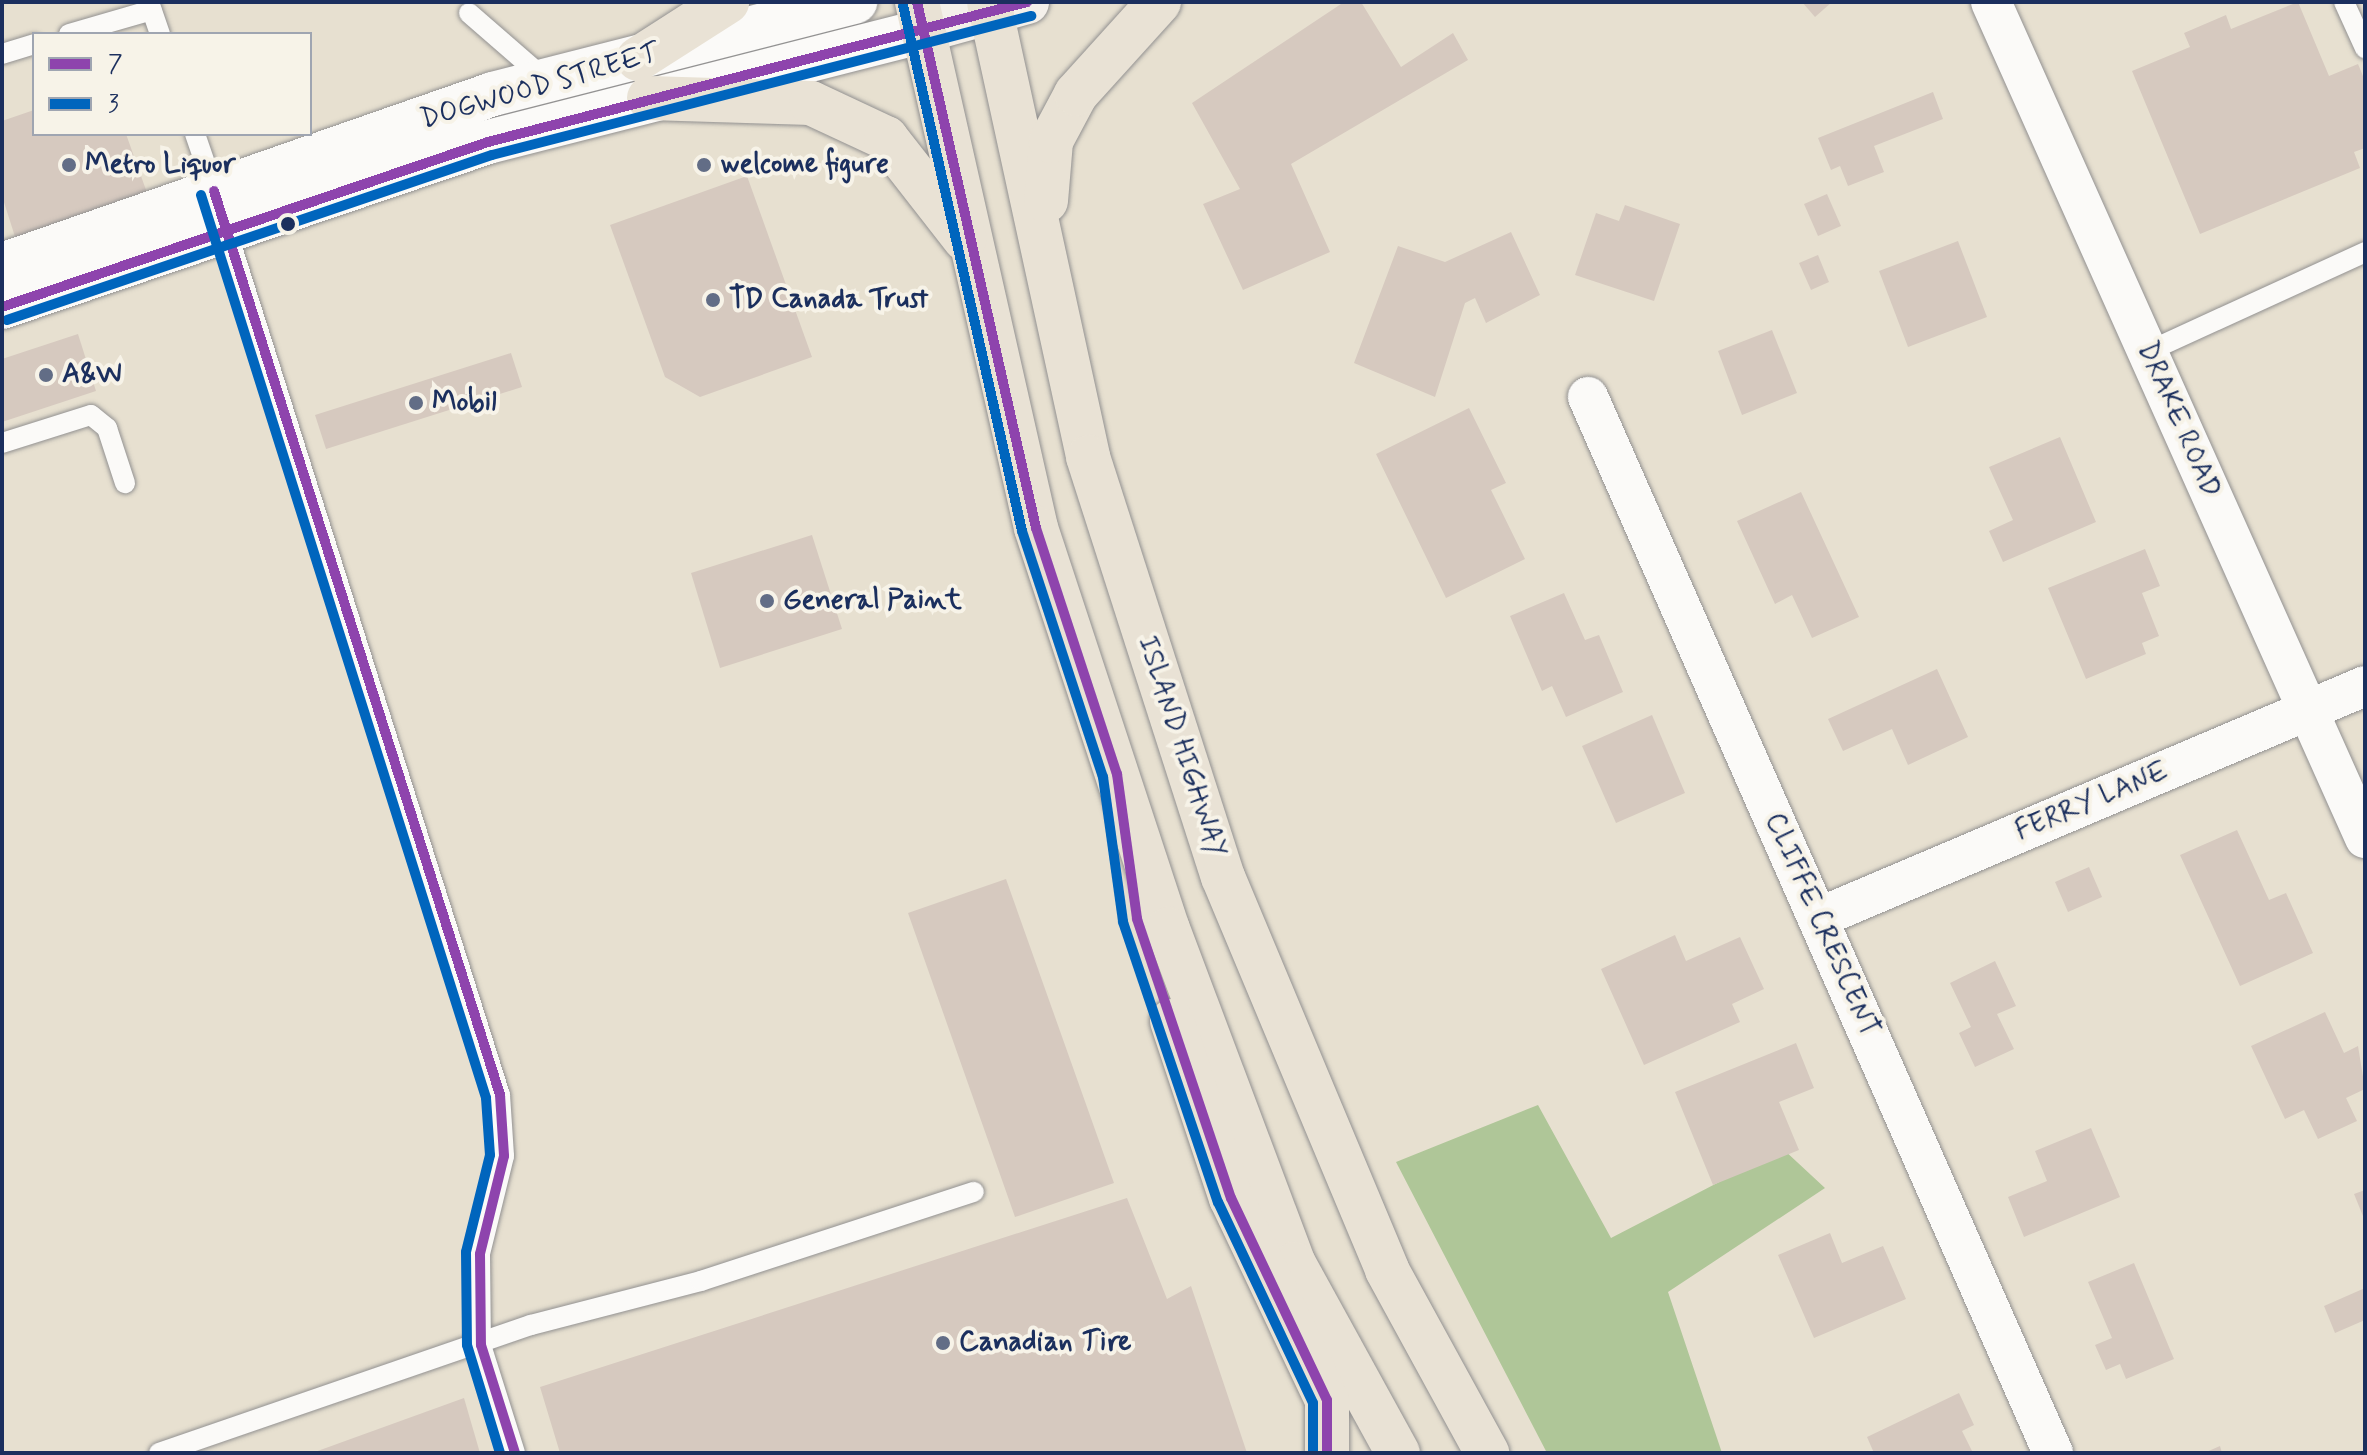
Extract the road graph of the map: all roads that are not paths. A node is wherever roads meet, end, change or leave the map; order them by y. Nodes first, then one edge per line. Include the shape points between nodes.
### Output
1 (727, 2) edge
2 (855, 2) edge
3 (1159, 2) edge
4 (1991, 2) edge
5 (2344, 2) edge
6 (1002, 5) edge
7 (150, 6) edge
8 (469, 13) dead end
9 (920, 17) edge
10 (75, 32) edge
11 (159, 32) edge
12 (32, 45) edge
13 (2365, 48) edge
14 (2, 54) edge
15 (643, 79) junction
16 (549, 83) junction
17 (196, 136) edge
18 (221, 210) junction
19 (1042, 247) junction
20 (973, 250) junction
21 (2365, 252) edge
22 (2, 265) edge
23 (2, 307) edge
24 (2147, 352) junction
25 (1588, 397) dead end
26 (2, 443) edge
27 (125, 483) dead end
28 (2365, 686) edge
29 (2307, 710) junction
30 (1117, 774) junction
31 (2365, 838) edge
32 (1818, 918) junction
33 (974, 1192) dead end
34 (481, 1345) junction
35 (159, 1453) edge
36 (515, 1453) edge
37 (1327, 1453) edge
38 (1398, 1453) edge
39 (1487, 1453) edge
40 (2053, 1453) edge

1 - 15 main road
2 - 15 street, DOGWOOD STREET
3 - 19 main road via 1076,94 1051,141
4 - 24 street, DRAKE ROAD
5 - 13 lane
6 - 9 main road, DOGWOOD STREET
6 - 19 main road, ISLAND HIGHWAY
7 - 10 lane
7 - 11 lane
8 - 16 lane
9 - 15 street, DOGWOOD STREET
9 - 20 main road
12 - 14 lane
15 - 16 street, DOGWOOD STREET
15 - 18 street, DOGWOOD STREET via 488,142
15 - 20 main road via 811,103 886,138
16 - 18 street, DOGWOOD STREET via 493,94
17 - 18 lane
18 - 22 street, DOGWOOD STREET
18 - 23 street, DOGWOOD STREET
18 - 34 lane via 500,1095 504,1156 480,1254
19 - 39 main road, ISLAND HIGHWAY via 1088,457 1223,877 1387,1270
20 - 30 main road via 1036,528
21 - 24 lane
24 - 29 street, DRAKE ROAD
25 - 32 street, CLIFFE CRESCENT
26 - 27 lane via 91,415 107,428
28 - 29 street, FERRY LANE
29 - 31 street, DRAKE ROAD
29 - 32 street, FERRY LANE
30 - 37 main road via 1137,919 1231,1198 1327,1400
30 - 38 main road via 1294,1264
32 - 40 street, CLIFFE CRESCENT
33 - 34 lane
34 - 35 lane
34 - 36 lane

